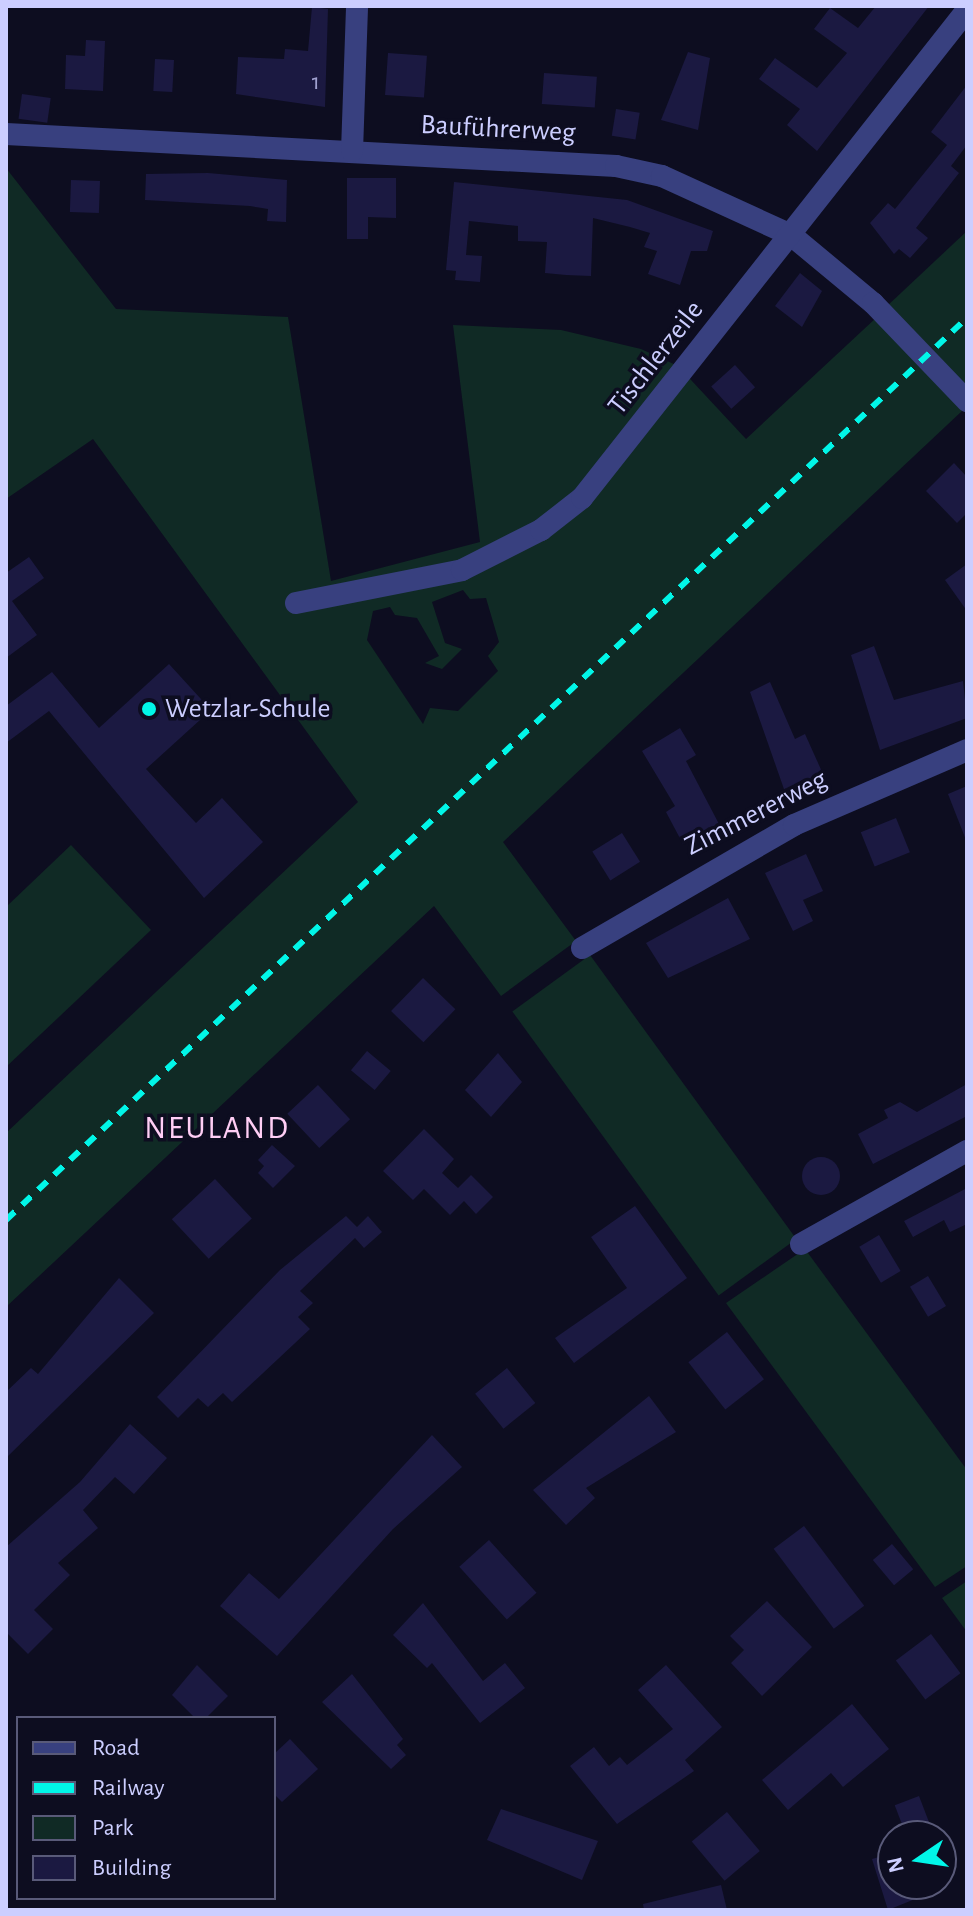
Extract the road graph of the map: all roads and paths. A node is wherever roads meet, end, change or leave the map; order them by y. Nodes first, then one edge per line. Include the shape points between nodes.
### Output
1 (357, 6) edge
2 (967, 10) edge
3 (6, 134) edge
4 (352, 151) junction
5 (791, 235) junction
6 (967, 401) edge
7 (296, 603) dead end
8 (967, 750) edge
9 (582, 948) dead end
10 (967, 1151) edge
11 (801, 1244) dead end

1 - 4 street
2 - 5 street, Tischlerzeile
3 - 4 street, Bauführerweg
4 - 5 street, Bauführerweg via 616,166 700,190
5 - 6 street, Bauführerweg
5 - 7 street, Tischlerzeile via 615,461 541,530 462,570
8 - 9 street, Zimmererweg via 794,825
10 - 11 street

